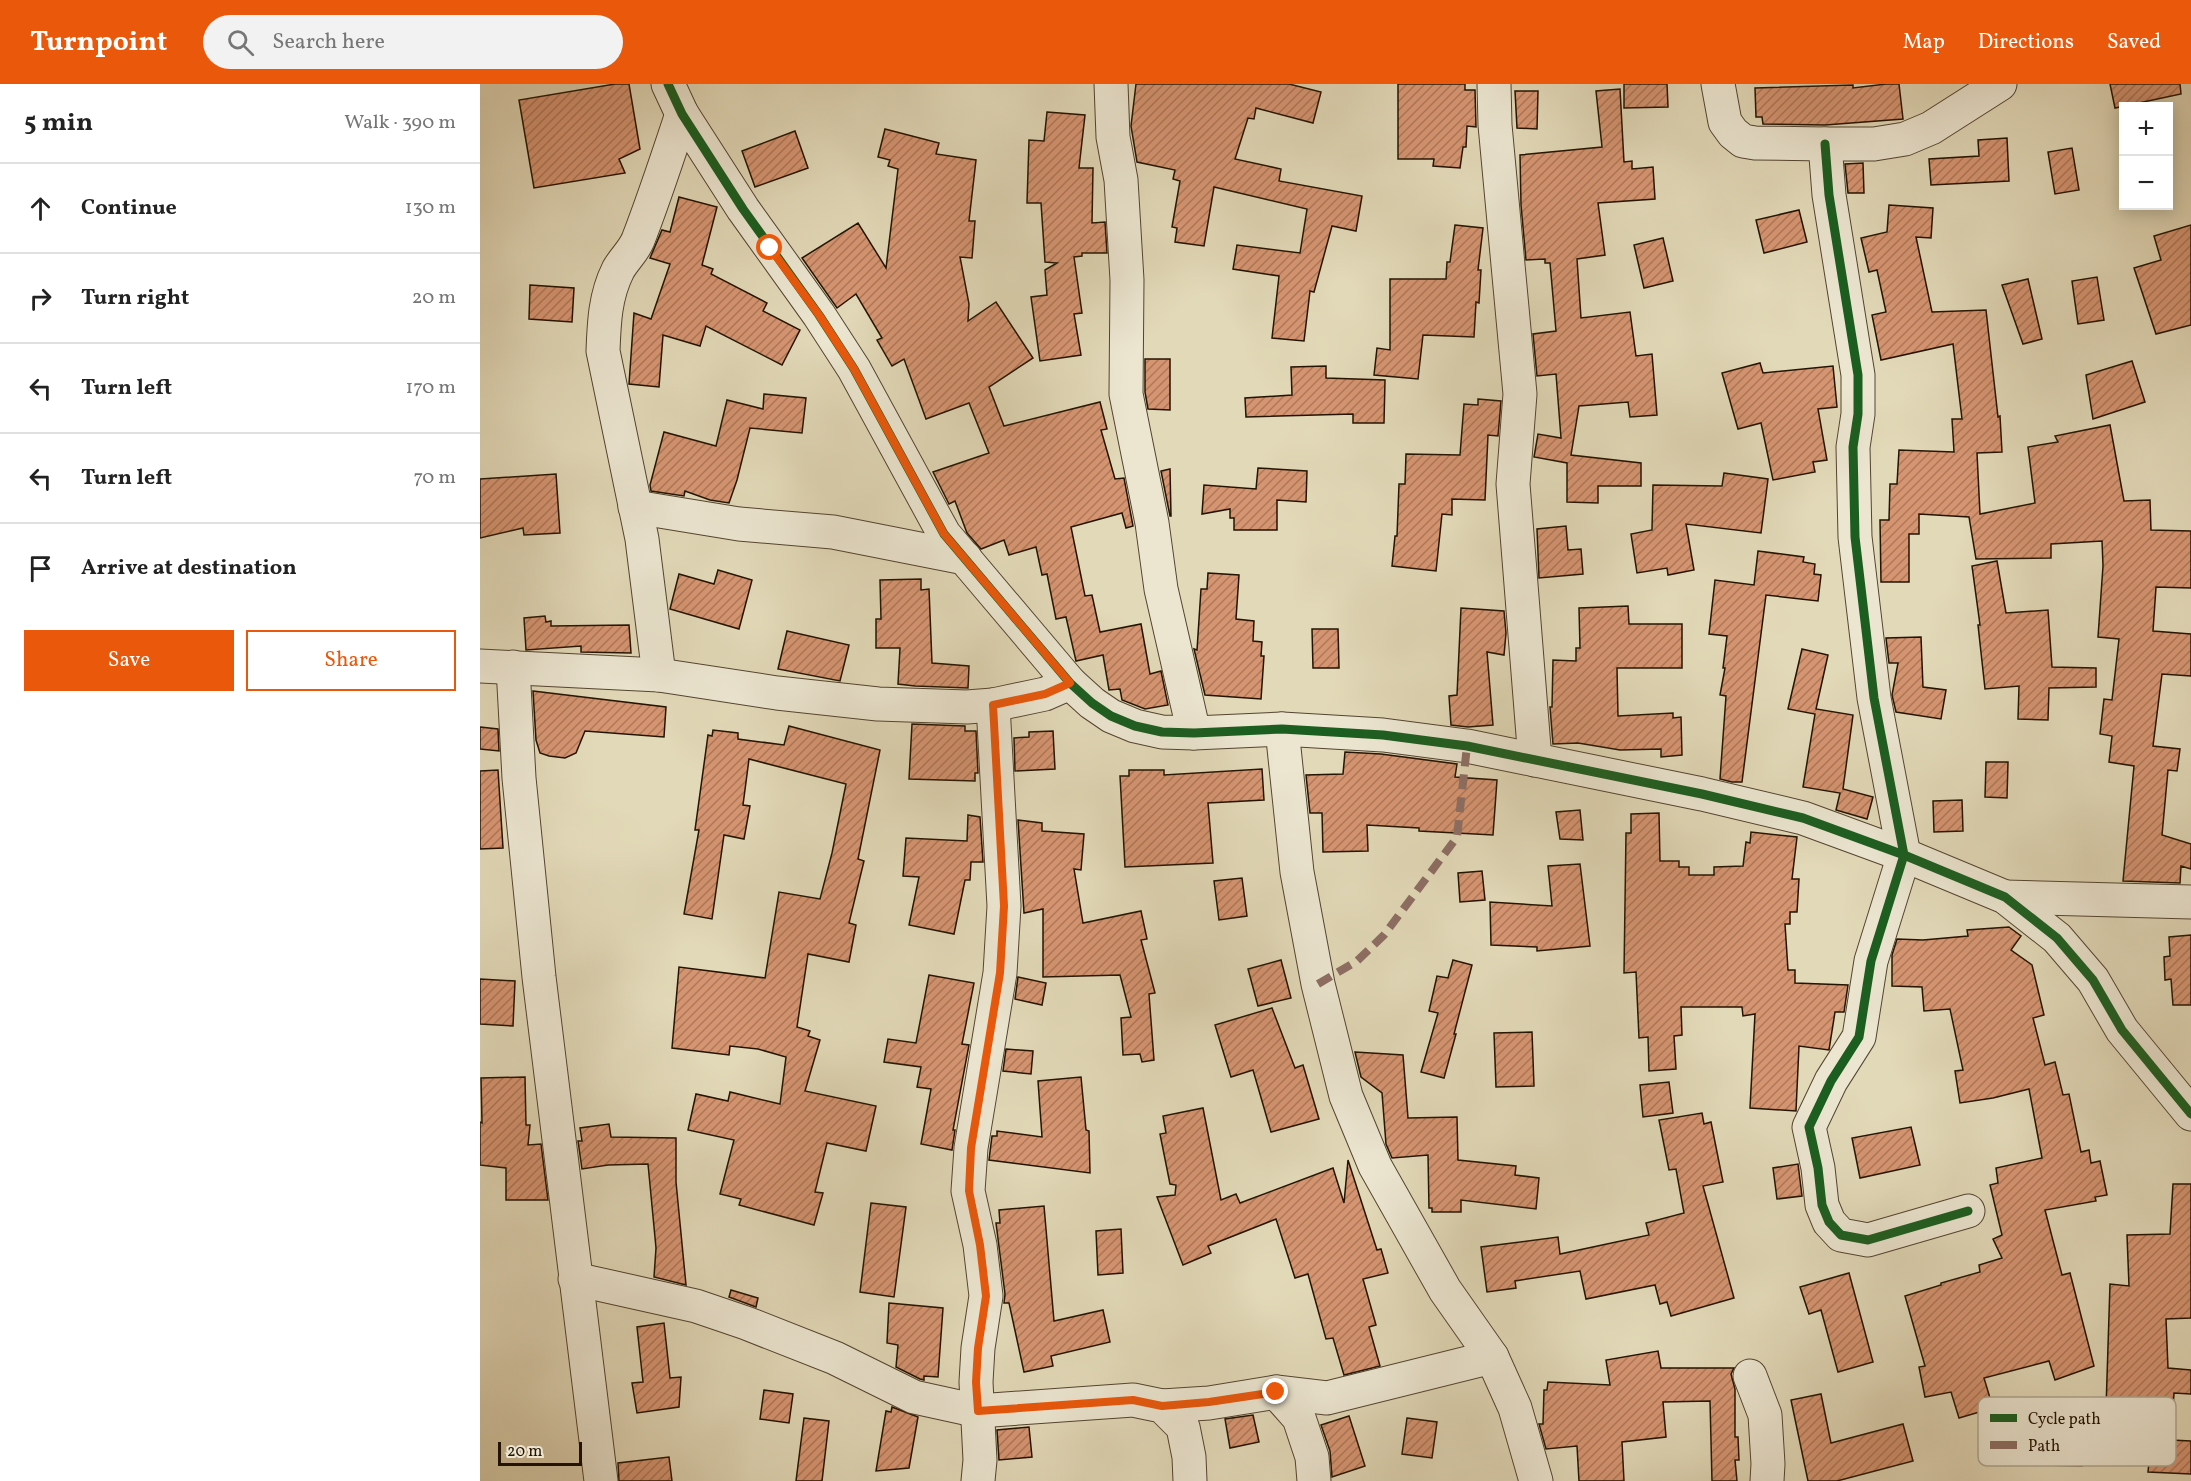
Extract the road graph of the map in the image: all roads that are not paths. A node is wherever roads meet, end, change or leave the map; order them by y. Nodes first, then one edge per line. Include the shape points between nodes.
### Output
1 (668, 84) edge
2 (1111, 84) edge
3 (1494, 84) edge
4 (1718, 84) edge
5 (2000, 84) edge
6 (682, 114) junction
7 (1825, 144) junction
8 (635, 507) junction
9 (965, 558) junction
10 (480, 666) edge
11 (513, 667) junction
12 (659, 675) junction
13 (1070, 683) junction
14 (993, 705) junction
15 (1282, 729) junction
16 (1194, 733) junction
17 (1535, 760) junction
18 (1904, 855) junction
19 (2005, 897) junction
20 (2191, 902) edge
21 (2191, 1114) edge
22 (1968, 1211) dead end
23 (575, 1279) junction
24 (1492, 1357) junction
25 (1750, 1376) dead end
26 (1276, 1392) junction
27 (1162, 1406) junction
28 (978, 1411) junction
29 (601, 1481) edge
30 (978, 1481) edge
31 (1190, 1481) edge
32 (1314, 1481) edge
33 (1536, 1481) edge
34 (1767, 1481) edge

1 - 6 street
2 - 16 street via 1127,280 1126,394 1161,589
3 - 17 street via 1520,394 1513,484
4 - 7 street via 1725,122 1743,141
5 - 7 street via 1931,128 1905,139 1874,144
6 - 8 street via 634,249 618,269 604,323 603,351
6 - 9 street via 848,360 944,534
7 - 18 street via 1858,375 1853,447 1855,537 1874,698
8 - 9 street via 739,524 833,532
8 - 12 street
9 - 13 street
10 - 11 street
11 - 12 street
11 - 23 street via 538,977
12 - 14 street via 878,704
13 - 14 street via 1045,694
13 - 16 street via 1111,716 1135,726
14 - 28 street via 1004,906 1000,973 971,1148 969,1191 986,1296 978,1348
15 - 16 street
15 - 17 street via 1383,735
15 - 24 street via 1297,872 1318,984 1347,1096 1375,1166 1446,1290
17 - 18 street via 1803,818
18 - 19 street
18 - 22 street via 1871,961 1859,1037 1831,1081 1809,1127 1822,1205 1829,1222 1841,1235 1868,1240
19 - 20 street
19 - 21 street via 2057,938 2093,980 2122,1029
23 - 28 street via 696,1306 835,1358 914,1397
23 - 29 street
24 - 26 street via 1327,1398
24 - 33 street via 1515,1408
25 - 34 street via 1765,1415
26 - 27 street
26 - 32 street via 1299,1418 1312,1457
27 - 28 street via 1133,1400
27 - 31 street via 1183,1427
28 - 30 street

